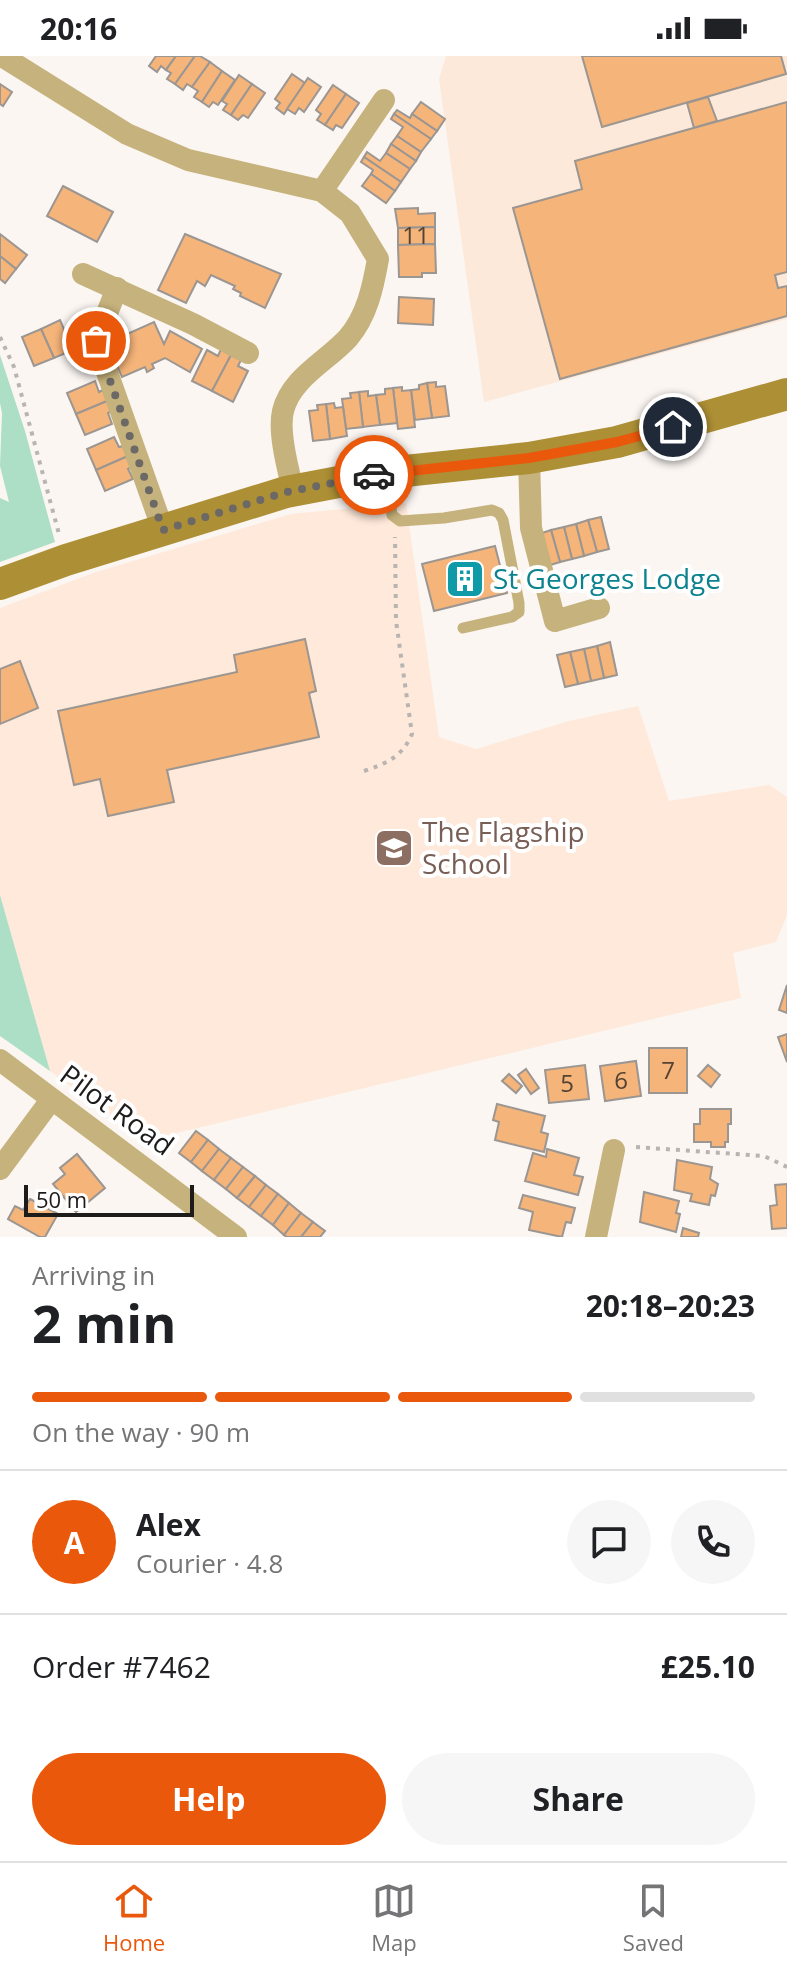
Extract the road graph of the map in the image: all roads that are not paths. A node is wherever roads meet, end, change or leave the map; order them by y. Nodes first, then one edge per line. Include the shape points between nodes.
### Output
1 (2, 56) edge
2 (384, 100) dead end
3 (322, 191) junction
4 (83, 274) dead end
5 (117, 288) junction
6 (248, 353) dead end
7 (787, 394) edge
8 (529, 458) junction
9 (386, 473) junction
10 (293, 490) junction
11 (163, 530) junction
12 (0, 584) edge
13 (599, 608) dead end
14 (463, 628) dead end
15 (0, 1060) edge
16 (51, 1100) junction
17 (614, 1150) road end
18 (0, 1169) edge
19 (236, 1237) edge
20 (596, 1237) edge

1 - 3 street via 127,134 188,160
2 - 3 street
3 - 10 street via 350,213 378,259 371,298 349,337 299,382 283,411 284,453
4 - 5 street
5 - 6 street
5 - 11 street via 96,341
7 - 8 main road via 617,442
8 - 9 main road
8 - 13 street via 531,528 555,621
9 - 10 main road
9 - 14 lane via 392,515 400,521 492,510 503,520 519,612
10 - 11 main road
11 - 12 main road
15 - 16 street, Pilot Road
16 - 18 street
16 - 19 street, Pilot Road
17 - 20 street

